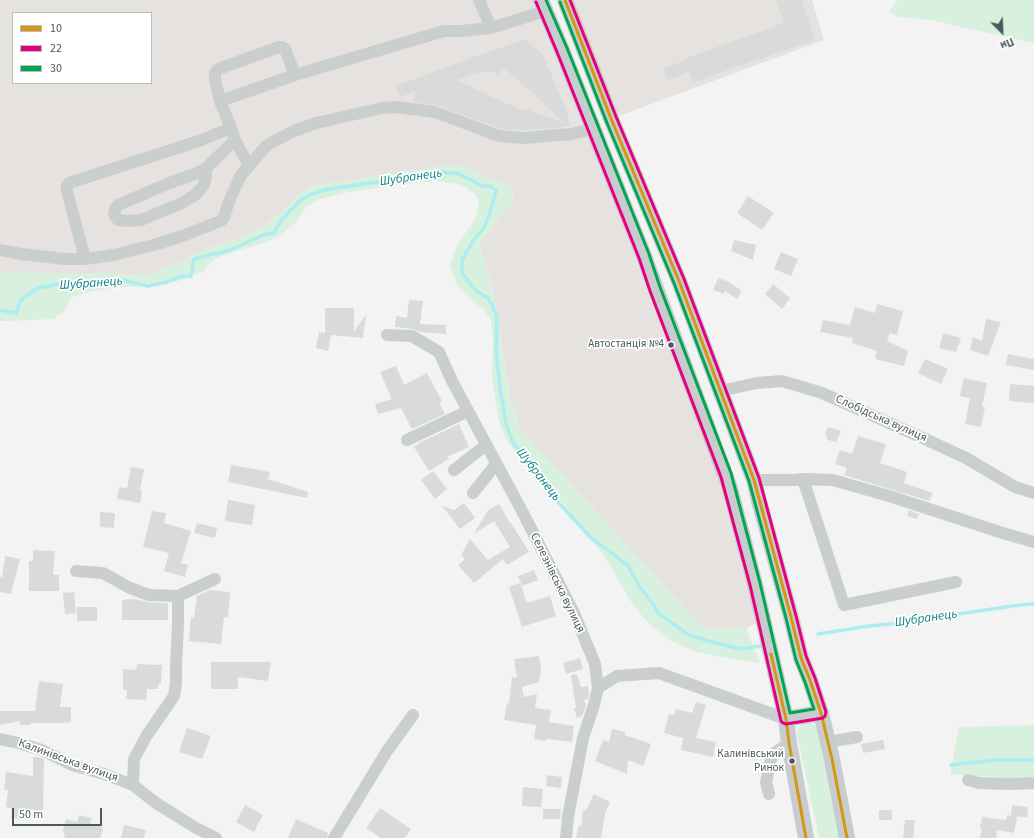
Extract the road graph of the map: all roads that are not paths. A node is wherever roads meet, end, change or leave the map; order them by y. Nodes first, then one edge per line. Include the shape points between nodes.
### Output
1 (479, 0) edge
2 (565, 0) edge
3 (543, 6) edge
4 (491, 28) junction
5 (295, 75) junction
6 (220, 100) junction
7 (593, 129) junction
8 (233, 134) junction
9 (249, 166) junction
10 (206, 168) junction
11 (0, 250) edge
12 (85, 259) junction
13 (387, 335) dead end
14 (720, 391) junction
15 (468, 411) junction
16 (408, 440) dead end
17 (486, 445) junction
18 (496, 464) junction
19 (454, 470) dead end
20 (803, 479) junction
21 (754, 480) junction
22 (730, 488) junction
23 (472, 493) dead end
24 (1034, 493) edge
25 (1034, 542) edge
26 (76, 571) dead end
27 (216, 579) dead end
28 (956, 582) dead end
29 (178, 596) junction
30 (598, 688) junction
31 (821, 713) junction
32 (413, 715) dead end
33 (786, 719) junction
34 (858, 737) dead end
35 (0, 739) edge
36 (828, 742) junction
37 (789, 743) junction
38 (968, 780) dead end
39 (1034, 783) edge
40 (134, 785) junction
41 (769, 794) dead end
42 (216, 838) edge
43 (334, 838) edge
44 (566, 838) edge
45 (806, 838) edge
46 (846, 838) edge

1 - 4 street
2 - 14 main road via 679,281
3 - 4 street
3 - 7 main road
4 - 5 street via 444,31
5 - 6 street
5 - 6 street via 285,49 279,47 217,70 215,80
6 - 8 street
7 - 9 street via 554,136 506,137 434,112 396,107 382,108 316,123 294,131 267,145
7 - 22 main road via 644,256
8 - 9 street
8 - 10 street
8 - 12 street via 199,141 69,183 67,191
9 - 12 street via 241,175 224,217 218,222 157,244
10 - 10 street via 204,185 182,203 141,220 118,220 114,214 118,205
11 - 12 street via 65,259
13 - 15 street, Селезнівська вулиця via 412,336 439,352
14 - 21 main road
14 - 24 street, Слобідська вулиця via 757,383 782,381 822,393 966,458 1015,486
15 - 16 street
15 - 17 street, Селезнівська вулиця
17 - 18 street, Селезнівська вулиця
17 - 19 street
18 - 23 street
18 - 30 street, Селезнівська вулиця via 574,613 595,664
20 - 21 street
20 - 25 street via 833,480
20 - 28 street via 844,605
21 - 22 main road
21 - 31 main road via 801,658
22 - 33 main road
26 - 29 street via 103,573 149,595
27 - 29 street
29 - 40 street via 174,696 134,759
30 - 33 street via 617,676 659,673
30 - 44 street via 583,738
31 - 33 main road
31 - 36 main road
32 - 43 street via 387,751
33 - 37 main road
34 - 36 street
35 - 40 street, Калинівська вулиця via 19,742 72,765
36 - 46 main road
37 - 41 street via 772,755 766,782
37 - 45 main road
38 - 39 street via 979,783
40 - 42 street, Калинівська вулиця via 156,803

